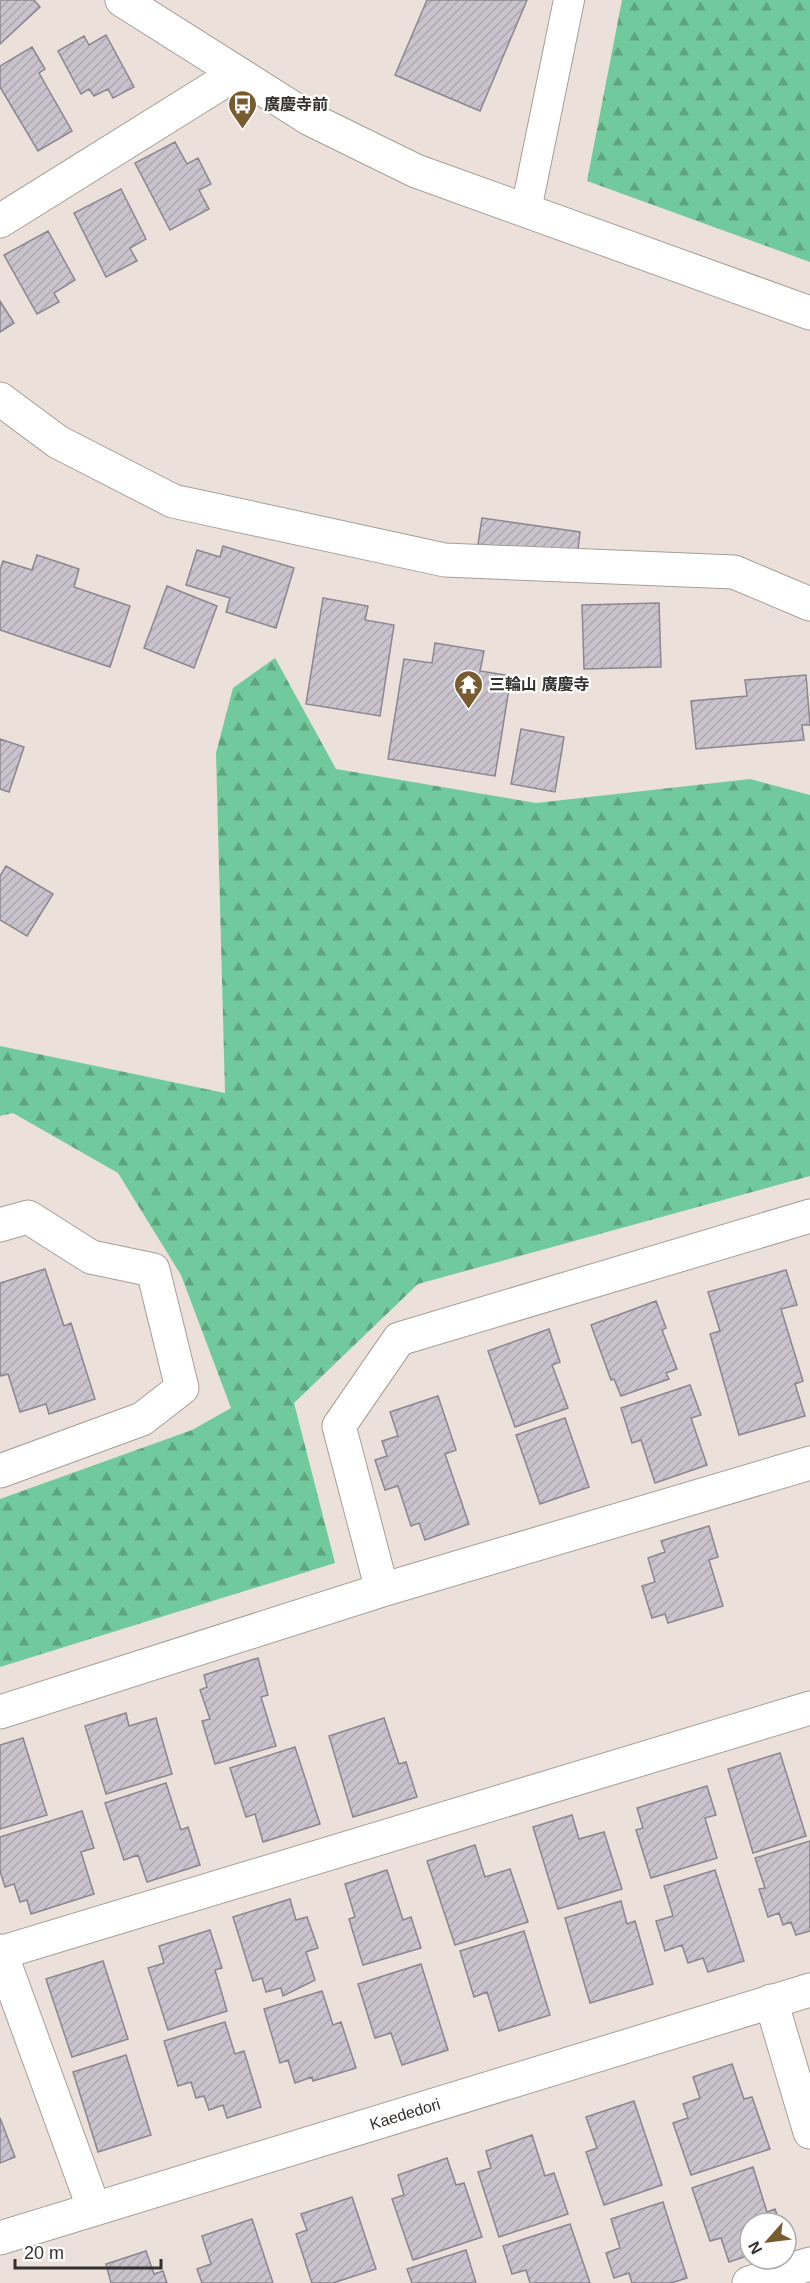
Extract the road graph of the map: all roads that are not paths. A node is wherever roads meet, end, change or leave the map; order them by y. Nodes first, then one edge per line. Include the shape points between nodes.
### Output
1 (122, 0) edge
2 (569, 0) edge
3 (237, 73) junction
4 (526, 210) junction
5 (0, 221) edge
6 (810, 313) edge
7 (0, 399) edge
8 (810, 604) edge
9 (810, 1216) edge
10 (0, 1225) edge
11 (810, 1463) edge
12 (0, 1471) edge
13 (382, 1590) junction
14 (810, 1708) edge
15 (0, 1712) edge
16 (0, 1952) edge
17 (810, 1990) edge
18 (771, 2001) junction
19 (810, 2132) edge
20 (94, 2209) junction
21 (0, 2238) edge
22 (810, 2264) edge
23 (749, 2283) edge

1 - 3 street
2 - 4 lane
3 - 4 street via 310,119 416,171
3 - 5 street
4 - 6 street
7 - 8 street via 58,442 173,501 446,560 734,572
9 - 13 street via 399,1339 339,1426
10 - 12 street via 28,1217 91,1257 153,1270 182,1388 142,1419
11 - 13 street
13 - 15 street
14 - 16 street
16 - 20 street
17 - 18 street, Kaededori
18 - 19 street
18 - 20 street, Kaededori
20 - 21 street, Kaededori
22 - 23 street

